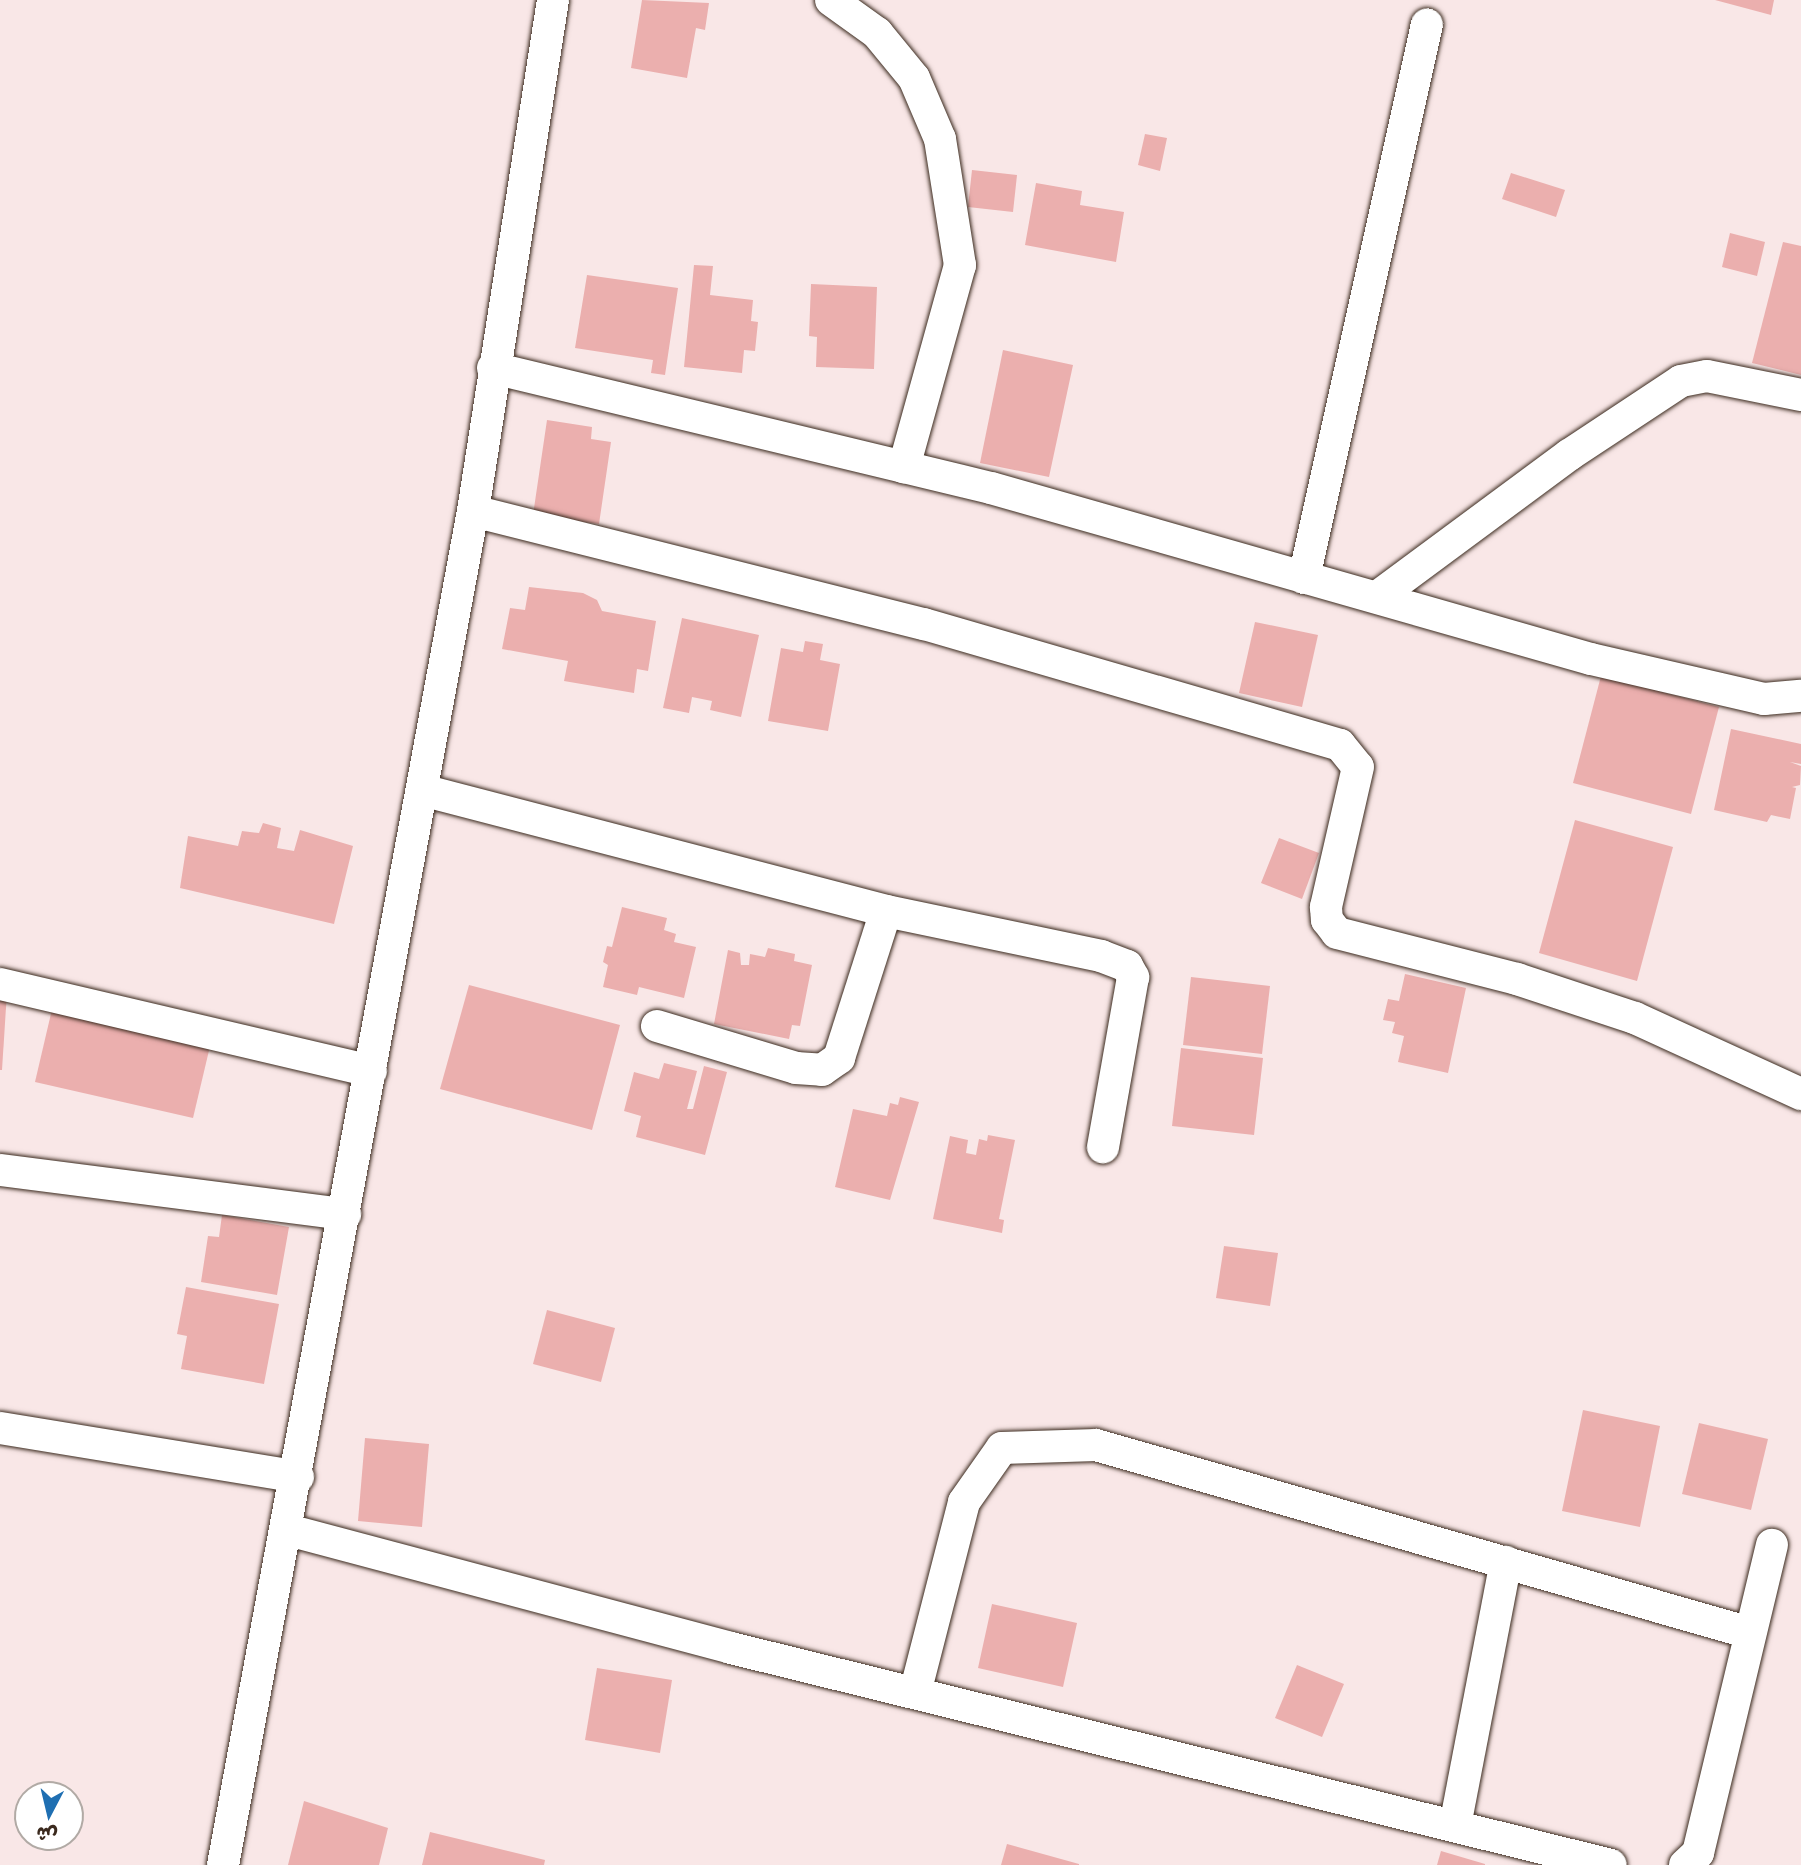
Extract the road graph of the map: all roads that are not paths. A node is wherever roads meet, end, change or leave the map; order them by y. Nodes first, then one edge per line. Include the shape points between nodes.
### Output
1 (553, 0) edge
2 (831, 0) edge
3 (1426, 24) dead end
4 (493, 368) junction
5 (1801, 395) edge
6 (904, 467) junction
7 (473, 511) junction
8 (1304, 578) junction
9 (1377, 597) junction
10 (1801, 696) edge
11 (422, 790) junction
12 (886, 911) junction
13 (0, 984) edge
14 (657, 1026) dead end
15 (371, 1071) junction
16 (1801, 1094) edge
17 (1103, 1147) dead end
18 (0, 1170) edge
19 (345, 1214) junction
20 (0, 1428) edge
21 (298, 1477) junction
22 (288, 1530) junction
23 (1772, 1545) dead end
24 (1506, 1562) junction
25 (1751, 1633) junction
26 (915, 1693) junction
27 (1455, 1826) junction
28 (223, 1865) edge
29 (1611, 1865) edge
30 (1685, 1865) edge

1 - 4 street
2 - 6 street via 877,33 914,78 940,139 960,265
3 - 8 street
4 - 6 street
4 - 7 street
5 - 9 street via 1707,376 1681,381 1569,455
6 - 8 street
7 - 11 street
7 - 16 street via 924,624 1340,745 1358,767 1326,906 1326,920 1338,933 1517,979 1635,1018
8 - 9 street
9 - 10 street via 1604,662 1764,699
11 - 12 street
11 - 15 street
12 - 14 street via 839,1058 822,1070 796,1068
12 - 17 street via 1101,956 1127,967 1133,977
13 - 15 street
15 - 19 street
18 - 19 street
19 - 21 street
20 - 21 street
21 - 22 street
22 - 26 street
22 - 28 street
23 - 25 street
24 - 25 street
24 - 26 street via 1096,1445 1002,1448 964,1502
24 - 27 street
25 - 30 street via 1698,1853
26 - 27 street
27 - 29 street

